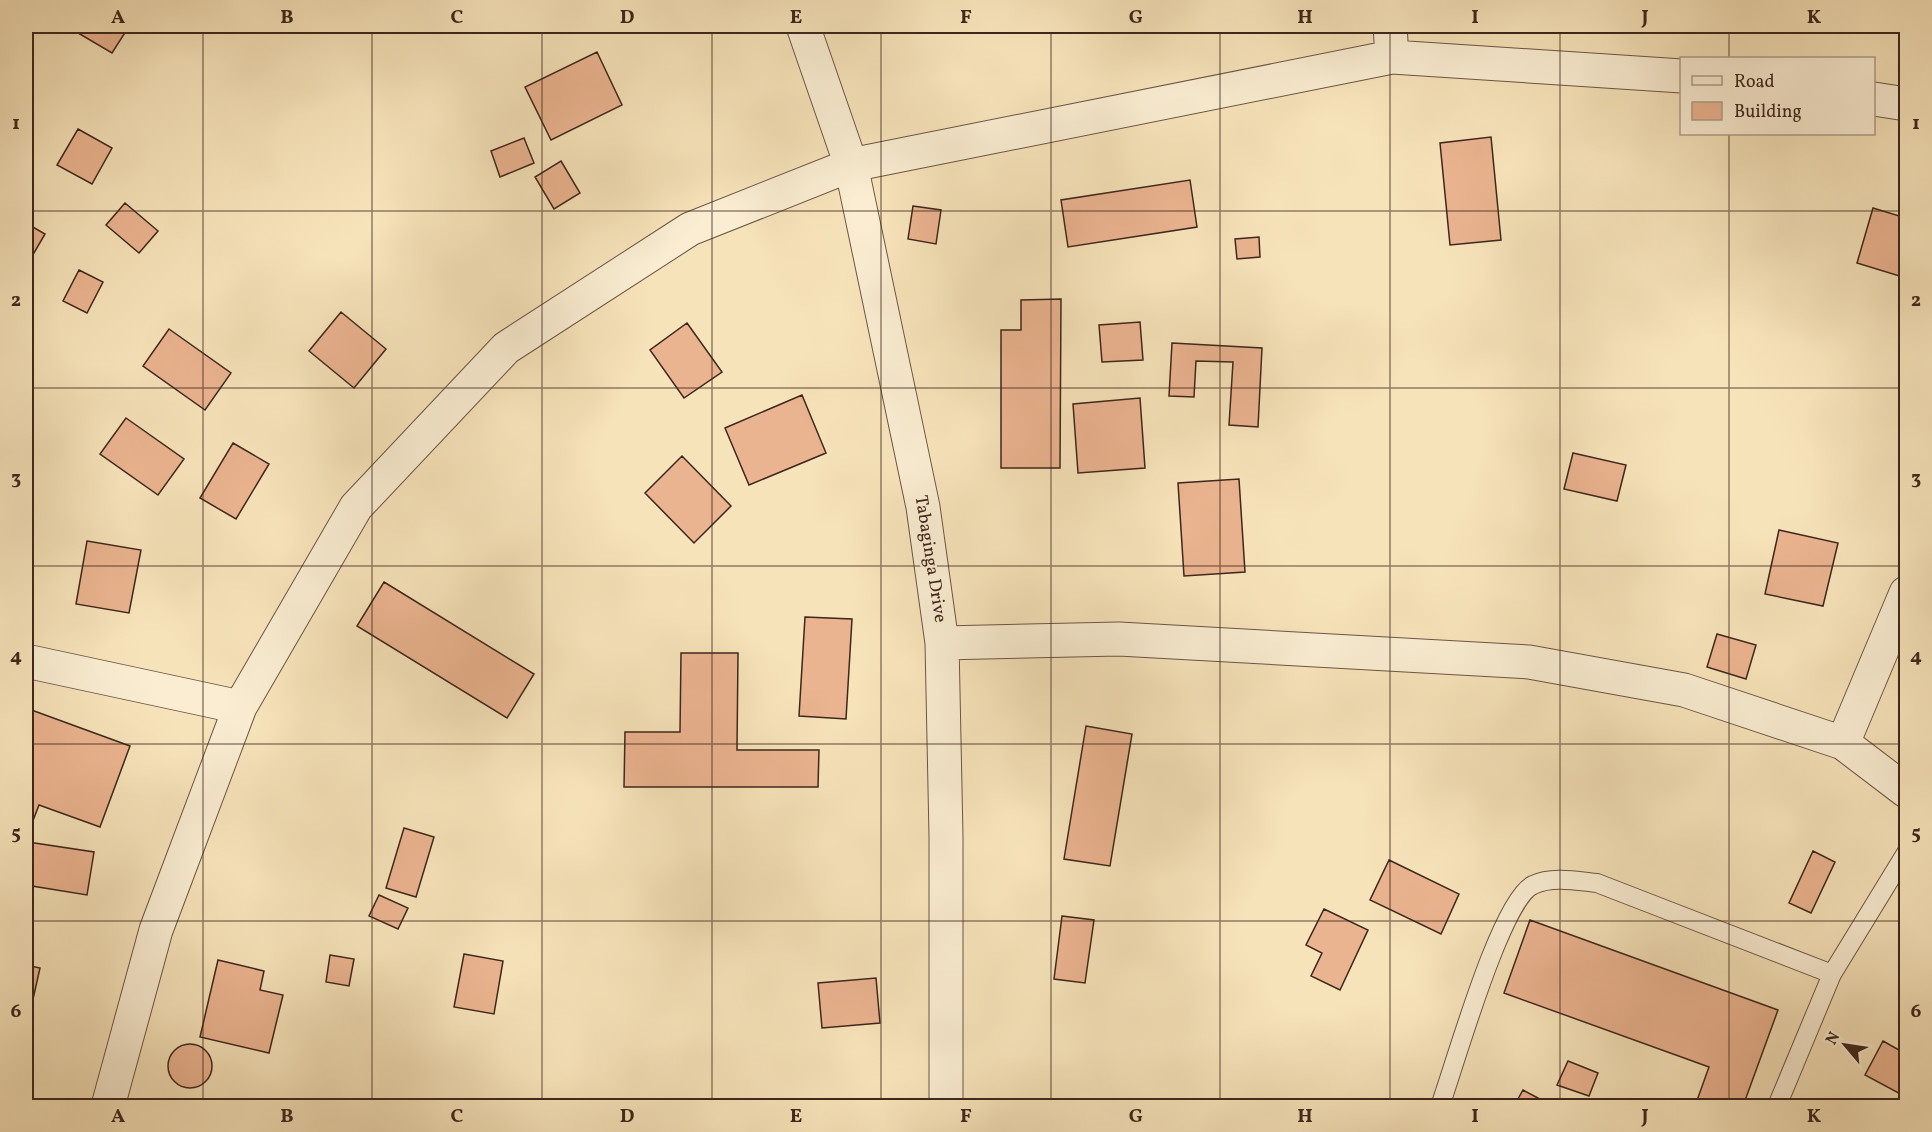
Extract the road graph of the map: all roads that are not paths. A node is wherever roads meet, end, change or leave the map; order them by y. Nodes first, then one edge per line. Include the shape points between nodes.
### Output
1 (803, 26) edge
2 (1391, 41) edge
3 (1680, 76) edge
4 (1875, 99) edge
5 (1906, 104) edge
6 (851, 165) junction
7 (1906, 593) edge
8 (942, 643) junction
9 (26, 661) edge
10 (240, 707) junction
11 (1843, 743) junction
12 (1906, 791) edge
13 (1906, 853) edge
14 (1832, 974) junction
15 (108, 1107) edge
16 (946, 1107) edge
17 (1440, 1107) edge
18 (1777, 1107) edge

1 - 6 street, Tabaginga Drive
2 - 3 street
2 - 6 street
4 - 5 street
6 - 8 street, Tabaginga Drive via 923,507
6 - 10 street via 690,229 506,348 356,507
7 - 11 street
8 - 11 street via 1119,639 1529,662 1684,690
8 - 16 street, Tabaginga Drive
9 - 10 street
10 - 15 street via 156,930
11 - 12 street
13 - 14 lane
14 - 17 lane via 1597,883 1558,880 1532,885 1514,904 1493,951
14 - 18 lane

